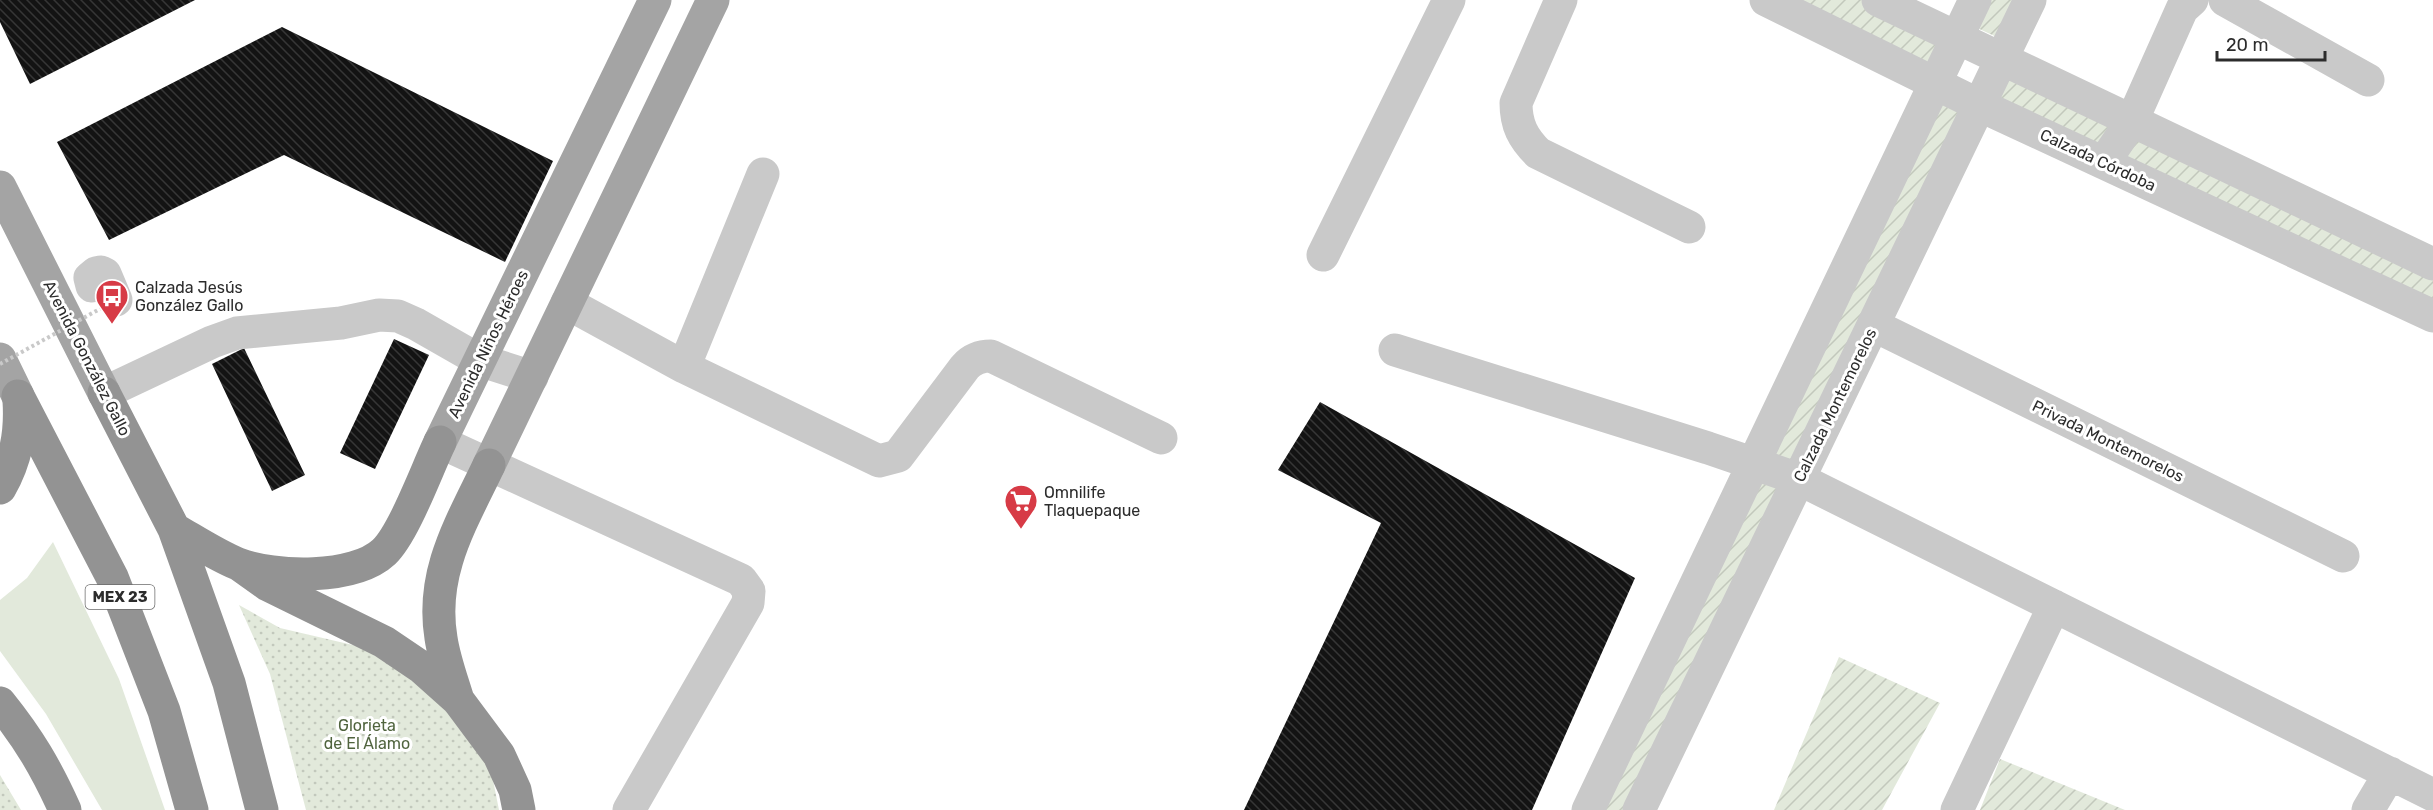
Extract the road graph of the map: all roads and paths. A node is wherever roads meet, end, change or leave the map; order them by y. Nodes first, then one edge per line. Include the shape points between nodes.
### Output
1 (655, 0) edge
2 (713, 0) edge
3 (1449, 0) edge
4 (1561, 0) edge
5 (1766, 0) edge
6 (1878, 0) edge
7 (1975, 0) edge
8 (2030, 0) edge
9 (2192, 0) edge
10 (2225, 0) edge
11 (1957, 38) junction
12 (2001, 59) junction
13 (2368, 80) dead end
14 (1936, 83) junction
15 (1979, 105) junction
16 (2132, 121) junction
17 (2104, 162) junction
18 (763, 174) dead end
19 (0, 187) edge
20 (1689, 226) dead end
21 (1323, 255) dead end
22 (2431, 258) edge
23 (104, 293) dead end
24 (567, 303) junction
25 (2433, 316) edge
26 (1873, 325) junction
27 (1395, 350) dead end
28 (0, 359) edge
29 (479, 360) junction
30 (0, 364) edge
31 (684, 367) junction
32 (532, 376) junction
33 (104, 393) junction
34 (18, 396) junction
35 (1161, 438) dead end
36 (440, 442) junction
37 (1753, 463) junction
38 (489, 465) junction
39 (1799, 479) junction
40 (0, 488) edge
41 (174, 529) junction
42 (2343, 556) dead end
43 (240, 565) junction
44 (2054, 606) junction
45 (1672, 632) junction
46 (1716, 651) junction
47 (458, 700) junction
48 (0, 702) edge
49 (2390, 773) junction
50 (2433, 795) edge
51 (1594, 797) edge
52 (1640, 808) edge
53 (65, 810) edge
54 (192, 810) edge
55 (262, 810) edge
56 (519, 810) edge
57 (629, 810) edge
58 (1957, 810) edge
59 (2368, 810) edge

1 - 29 main road, Avenida Niños Héroes
2 - 24 main road, Avenida Niños Héroes
3 - 21 street
4 - 20 street via 1516,104 1520,131 1538,153
5 - 14 street, Calzada Córdoba
6 - 11 street
7 - 11 street
8 - 12 street, Calzada Montemorelos
9 - 16 street via 2182,9
10 - 13 street
11 - 12 street
11 - 14 street
12 - 15 street, Calzada Montemorelos
12 - 16 street
14 - 15 street, Calzada Córdoba
14 - 37 street
15 - 17 street, Calzada Córdoba
15 - 26 street, Calzada Montemorelos
16 - 17 street
16 - 22 street
17 - 25 street, Calzada Córdoba
18 - 31 street
19 - 33 main road, Avenida González Gallo
23 - 30 path, bridge
24 - 31 street
24 - 32 main road, Avenida Niños Héroes
26 - 39 street, Calzada Montemorelos
26 - 42 street, Privada Montemorelos
27 - 37 street
28 - 34 main road, MEX 23
29 - 32 street
29 - 33 street via 416,324 398,316 379,315 341,323 237,333
29 - 36 main road, Avenida Niños Héroes
31 - 35 street via 879,461 898,456 965,367 983,356 991,356
32 - 38 main road, Avenida Niños Héroes
33 - 41 highway, Avenida González Gallo
34 - 40 highway via 18,443
34 - 54 highway, MEX 23 via 112,577 164,711
36 - 38 street
36 - 43 highway, Avenida Niños Héroes via 393,542 370,562 322,574
37 - 39 street
37 - 45 street
38 - 47 highway, Avenida Niños Héroes via 449,550 441,579 441,638
38 - 57 street via 741,580 748,591 748,603
39 - 44 street
39 - 46 street, Calzada Montemorelos
41 - 43 highway, Avenida Niños Héroes
41 - 55 highway via 229,683
43 - 47 highway, Avenida Niños Héroes via 297,601 384,642 421,666
44 - 49 street
44 - 58 street
45 - 46 street
45 - 51 street
46 - 52 street, Calzada Montemorelos
47 - 56 highway, Avenida Niños Héroes via 499,756 515,790
48 - 53 highway via 32,745
49 - 50 street
49 - 59 street
51 - 52 street

